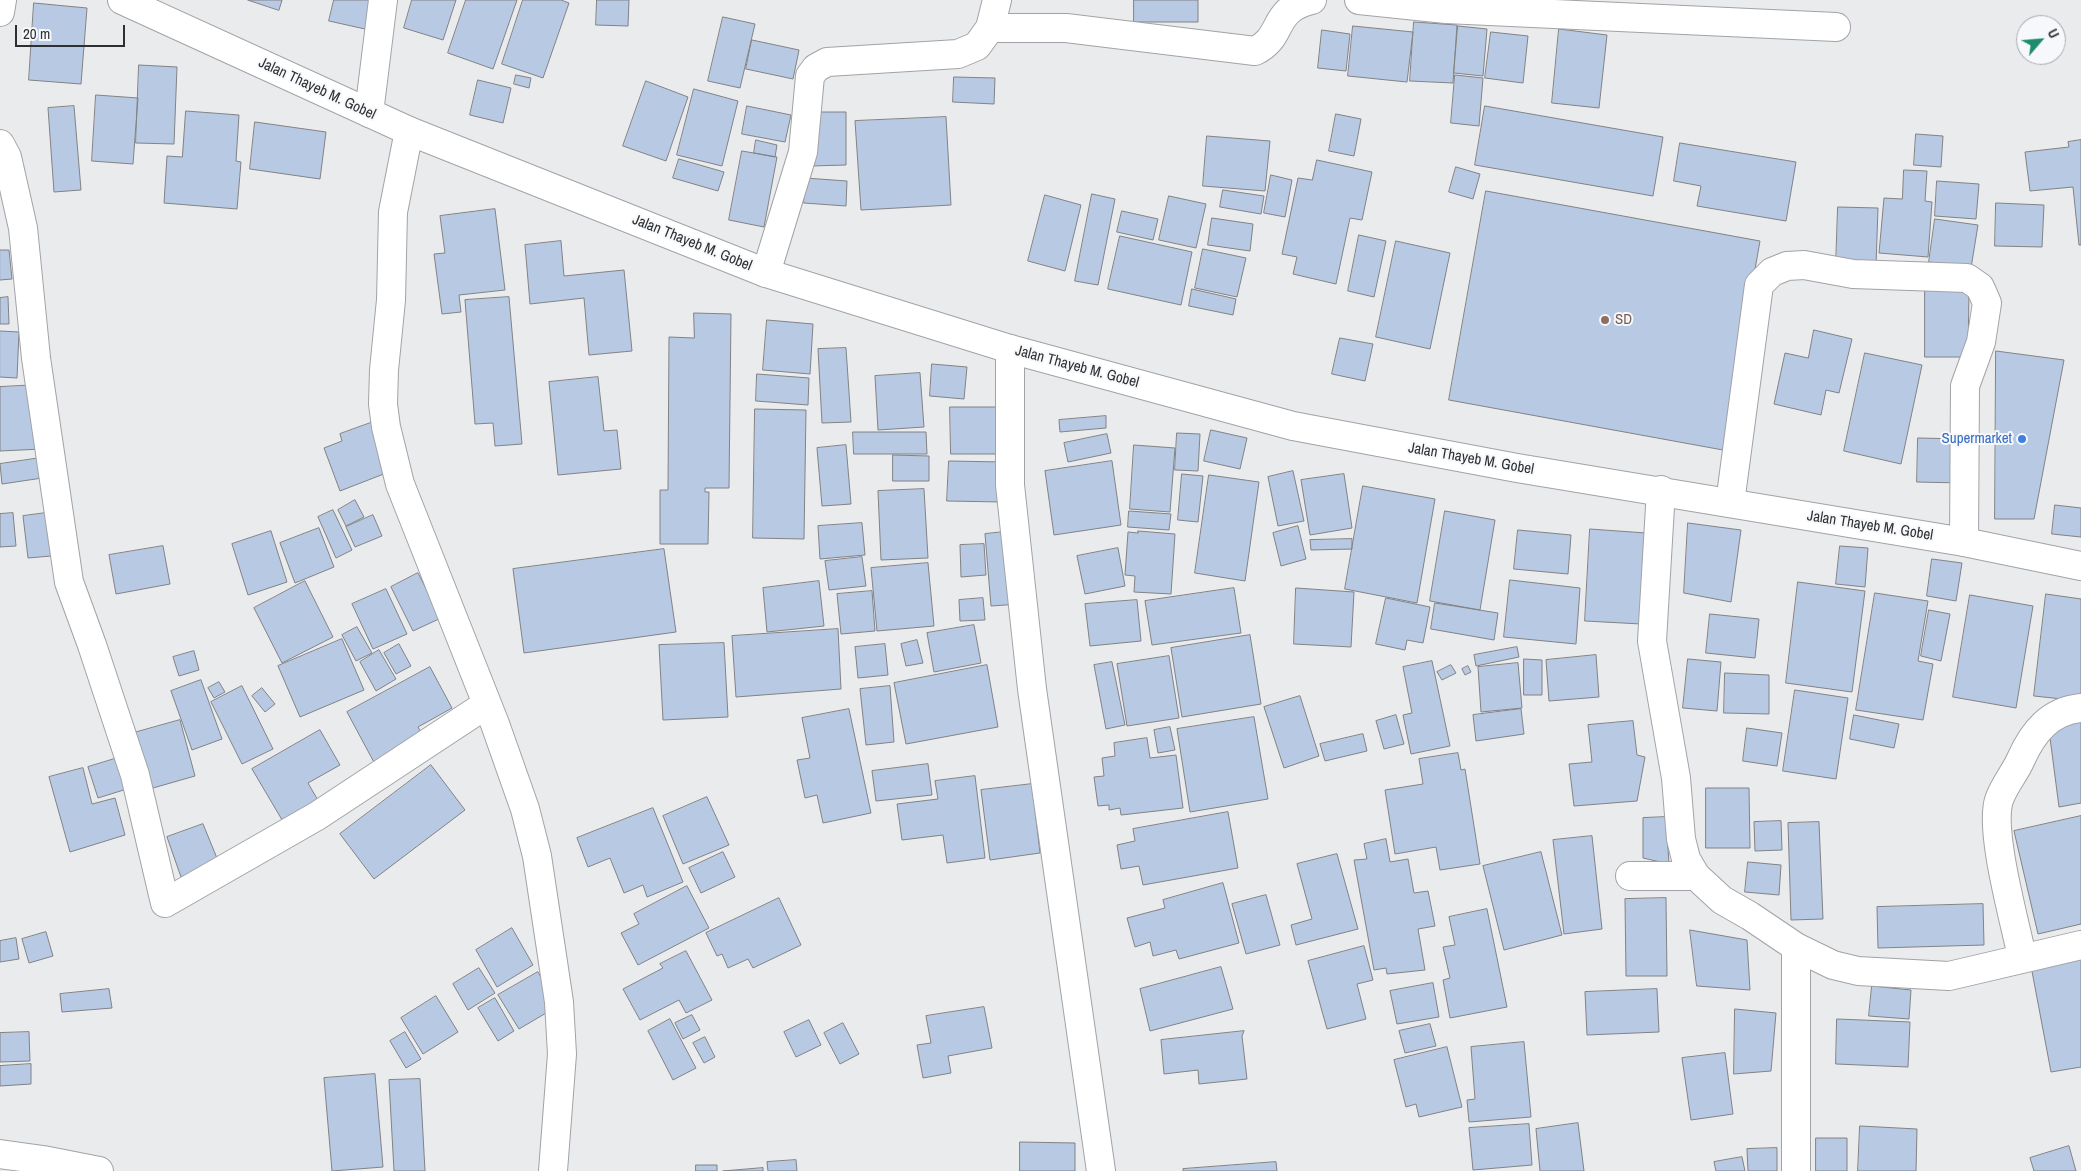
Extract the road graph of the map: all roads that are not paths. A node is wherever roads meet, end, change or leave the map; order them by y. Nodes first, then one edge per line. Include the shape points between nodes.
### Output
1 (2, 0) edge
2 (122, 0) edge
3 (383, 0) edge
4 (997, 0) edge
5 (1312, 0) edge
6 (1359, 0) edge
7 (1475, 5) edge
8 (1734, 11) edge
9 (0, 12) edge
10 (1836, 27) dead end
11 (990, 28) junction
12 (369, 113) junction
13 (409, 131) junction
14 (0, 144) edge
15 (766, 273) junction
16 (1010, 349) junction
17 (1661, 490) junction
18 (1730, 503) junction
19 (1964, 542) junction
20 (2081, 566) edge
21 (487, 704) junction
22 (2081, 708) edge
23 (1630, 876) dead end
24 (1696, 876) junction
25 (2081, 945) edge
26 (1796, 947) junction
27 (2022, 958) junction
28 (0, 1154) edge
29 (99, 1171) edge
30 (553, 1171) edge
31 (1101, 1171) edge
32 (1796, 1171) edge

1 - 9 street
2 - 12 street, Jalan Thayeb M. Gobel
3 - 12 street
4 - 11 street
5 - 11 street via 1288,10 1267,45 1255,51 1066,28
6 - 7 street
7 - 8 street
8 - 10 street
11 - 15 street via 977,46 958,54 827,62 816,68 810,76 803,152
12 - 13 street, Jalan Thayeb M. Gobel
13 - 15 street, Jalan Thayeb M. Gobel
13 - 21 street via 393,212 391,300 384,370 386,427 400,484
14 - 21 street via 7,157 23,228 36,358 68,582 135,775 165,903 316,816
15 - 16 street, Jalan Thayeb M. Gobel
16 - 17 street, Jalan Thayeb M. Gobel via 1293,426 1517,468
16 - 31 street via 1010,485 1032,689
17 - 18 street, Jalan Thayeb M. Gobel
17 - 24 street via 1652,641 1676,778 1681,839 1686,859
18 - 19 street, Jalan Thayeb M. Gobel
18 - 19 street via 1759,286 1772,272 1787,266 1804,265 1853,274 1967,278 1980,287 1986,303 1982,342 1965,386
19 - 20 street, Jalan Thayeb M. Gobel
21 - 30 street via 525,809 557,993 562,1054
22 - 27 street via 2059,713 2033,735 1999,800 1996,818 1999,846
23 - 24 street
24 - 26 street via 1722,900
25 - 27 street
26 - 27 street via 1833,965 1858,971 1949,976
26 - 32 street
28 - 29 street

